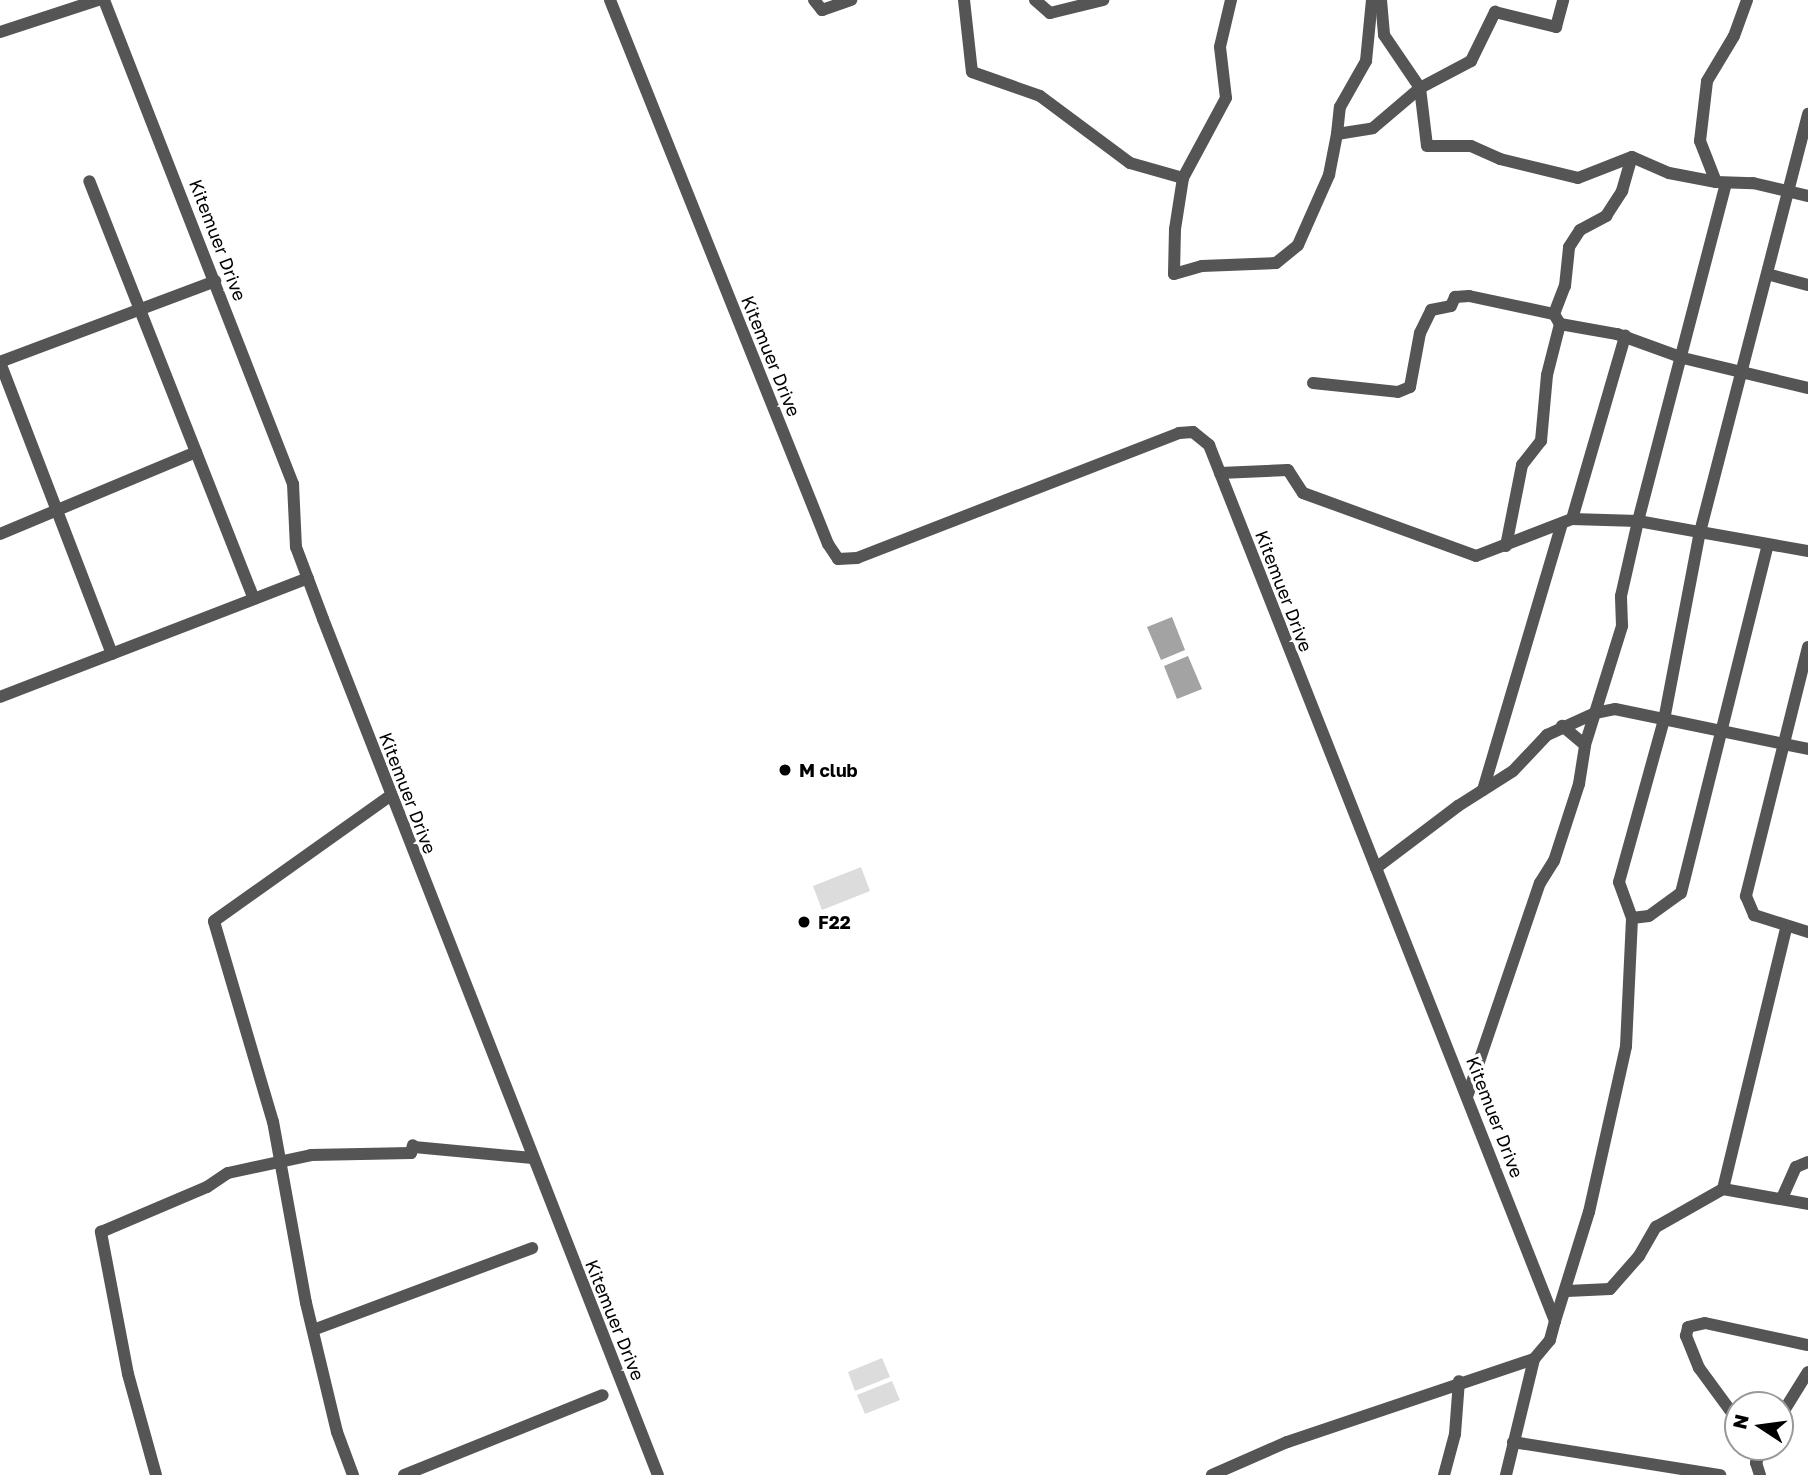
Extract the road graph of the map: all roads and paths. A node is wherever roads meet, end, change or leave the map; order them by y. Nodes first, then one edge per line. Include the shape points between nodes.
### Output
1 (97, 0) edge
2 (104, 0) edge
3 (610, 0) edge
4 (814, 0) edge
5 (850, 0) edge
6 (964, 0) edge
7 (1034, 0) edge
8 (1103, 0) edge
9 (1230, 0) edge
10 (1372, 0) edge
11 (1381, 0) edge
12 (1563, 0) edge
13 (1746, 0) edge
14 (1497, 6) edge
15 (0, 32) edge
16 (1420, 88) junction
17 (1808, 114) edge
18 (1337, 134) junction
19 (1632, 157) junction
20 (1184, 178) junction
21 (89, 181) dead end
22 (1721, 183) junction
23 (1788, 192) junction
24 (1808, 196) edge
25 (1767, 274) junction
26 (215, 281) junction
27 (1808, 285) edge
28 (140, 309) junction
29 (1557, 319) junction
30 (1625, 336) junction
31 (1683, 358) junction
32 (1738, 373) junction
33 (1313, 383) dead end
34 (1807, 384) edge
35 (196, 452) junction
36 (1220, 473) junction
37 (57, 510) junction
38 (1567, 521) junction
39 (1638, 521) junction
40 (1700, 532) junction
41 (0, 534) edge
42 (1768, 545) junction
43 (1506, 546) junction
44 (1808, 551) edge
45 (308, 578) junction
46 (254, 598) junction
47 (1808, 647) edge
48 (112, 654) junction
49 (0, 697) edge
50 (1595, 713) junction
51 (1664, 720) junction
52 (1562, 726) junction
53 (1721, 730) junction
54 (1785, 743) junction
55 (1585, 745) junction
56 (1808, 749) edge
57 (1483, 790) junction
58 (390, 796) junction
59 (1376, 868) junction
60 (1632, 918) junction
61 (1786, 928) junction
62 (1808, 932) edge
63 (1468, 1094) junction
64 (532, 1158) junction
65 (281, 1161) junction
66 (1808, 1162) edge
67 (1723, 1189) junction
68 (1782, 1198) junction
69 (1808, 1204) edge
70 (532, 1248) dead end
71 (1567, 1291) junction
72 (1555, 1321) junction
73 (313, 1331) junction
74 (1808, 1345) edge
75 (1534, 1359) junction
76 (1808, 1372) edge
77 (1459, 1381) junction
78 (1794, 1394) edge
79 (603, 1395) dead end
80 (1724, 1402) edge
81 (1513, 1442) junction
82 (156, 1475) edge
83 (353, 1475) edge
84 (404, 1475) edge
85 (658, 1475) edge
86 (1212, 1475) edge
87 (1444, 1475) edge
88 (1506, 1475) edge
89 (1720, 1475) edge

1 - 15 street
2 - 26 street, Kitemuer Drive
3 - 36 street, Kitemuer Drive via 823,532 838,559 857,558 1179,433 1201,436
4 - 5 street via 822,10
6 - 20 street via 972,72 1040,96 1130,163
7 - 8 street via 1044,11 1057,13
9 - 20 street via 1220,47 1226,98
10 - 18 street via 1366,61 1340,107
11 - 16 street via 1384,34
12 - 14 street via 1556,27
13 - 22 street via 1734,36 1706,80 1700,141
14 - 16 street via 1471,61
16 - 18 street via 1373,128
16 - 19 street via 1427,146 1471,146 1500,159 1578,178
17 - 23 street
18 - 20 street via 1329,176 1298,245 1276,263 1202,266 1174,274 1175,229
19 - 22 street via 1669,173
19 - 29 street via 1622,191 1606,216 1580,230 1569,247
21 - 28 street
22 - 23 street via 1753,183
22 - 31 street
23 - 24 street
23 - 25 street
25 - 27 street
25 - 32 street
26 - 28 street
26 - 45 street, Kitemuer Drive via 293,484 296,547
28 - 35 street
28 - 37 street via 0,362
29 - 30 street
29 - 33 street via 1455,297 1451,306 1430,310 1420,333 1410,387 1398,392
29 - 43 street via 1541,441 1522,465
30 - 31 street
30 - 38 street
31 - 32 street
31 - 39 street
32 - 34 street
32 - 40 street
35 - 37 street
35 - 46 street
36 - 43 street via 1288,470 1303,493 1446,548 1476,556
36 - 59 street, Kitemuer Drive
37 - 41 street
37 - 48 street
38 - 39 street
38 - 43 street
38 - 57 street
39 - 40 street
39 - 50 street via 1621,596 1622,626
40 - 42 street
40 - 51 street
42 - 44 street
42 - 53 street
45 - 46 street
45 - 58 street, Kitemuer Drive
46 - 48 street
47 - 54 street
48 - 49 street
50 - 51 street via 1615,709
50 - 52 street
50 - 55 street
51 - 53 street
51 - 60 street via 1619,883
52 - 55 street
52 - 57 street via 1531,748 1513,771
53 - 54 street
53 - 60 street via 1681,893 1649,916
54 - 56 street
54 - 61 street via 1746,896 1754,915
55 - 63 street via 1579,784 1554,861 1540,883
57 - 59 street
58 - 64 street, Kitemuer Drive
58 - 65 street via 214,921 257,1060
59 - 63 street, Kitemuer Drive
60 - 71 street via 1626,1046
61 - 62 street
61 - 67 street
63 - 72 street, Kitemuer Drive
64 - 65 street via 414,1146 411,1153 399,1155 311,1155
64 - 85 street, Kitemuer Drive
65 - 73 street
65 - 82 street via 228,1172 207,1187 101,1232 128,1374
66 - 68 street via 1796,1167
67 - 68 street
67 - 71 street via 1656,1227 1639,1256 1610,1289
68 - 69 street
70 - 73 street
71 - 72 street
72 - 75 street via 1550,1340
73 - 83 street via 337,1432
74 - 80 street via 1705,1323 1688,1327 1685,1336 1699,1368
75 - 77 street
75 - 81 street
76 - 78 street
77 - 86 street via 1287,1442
77 - 87 street via 1455,1434
79 - 84 street
81 - 88 street
81 - 89 street

